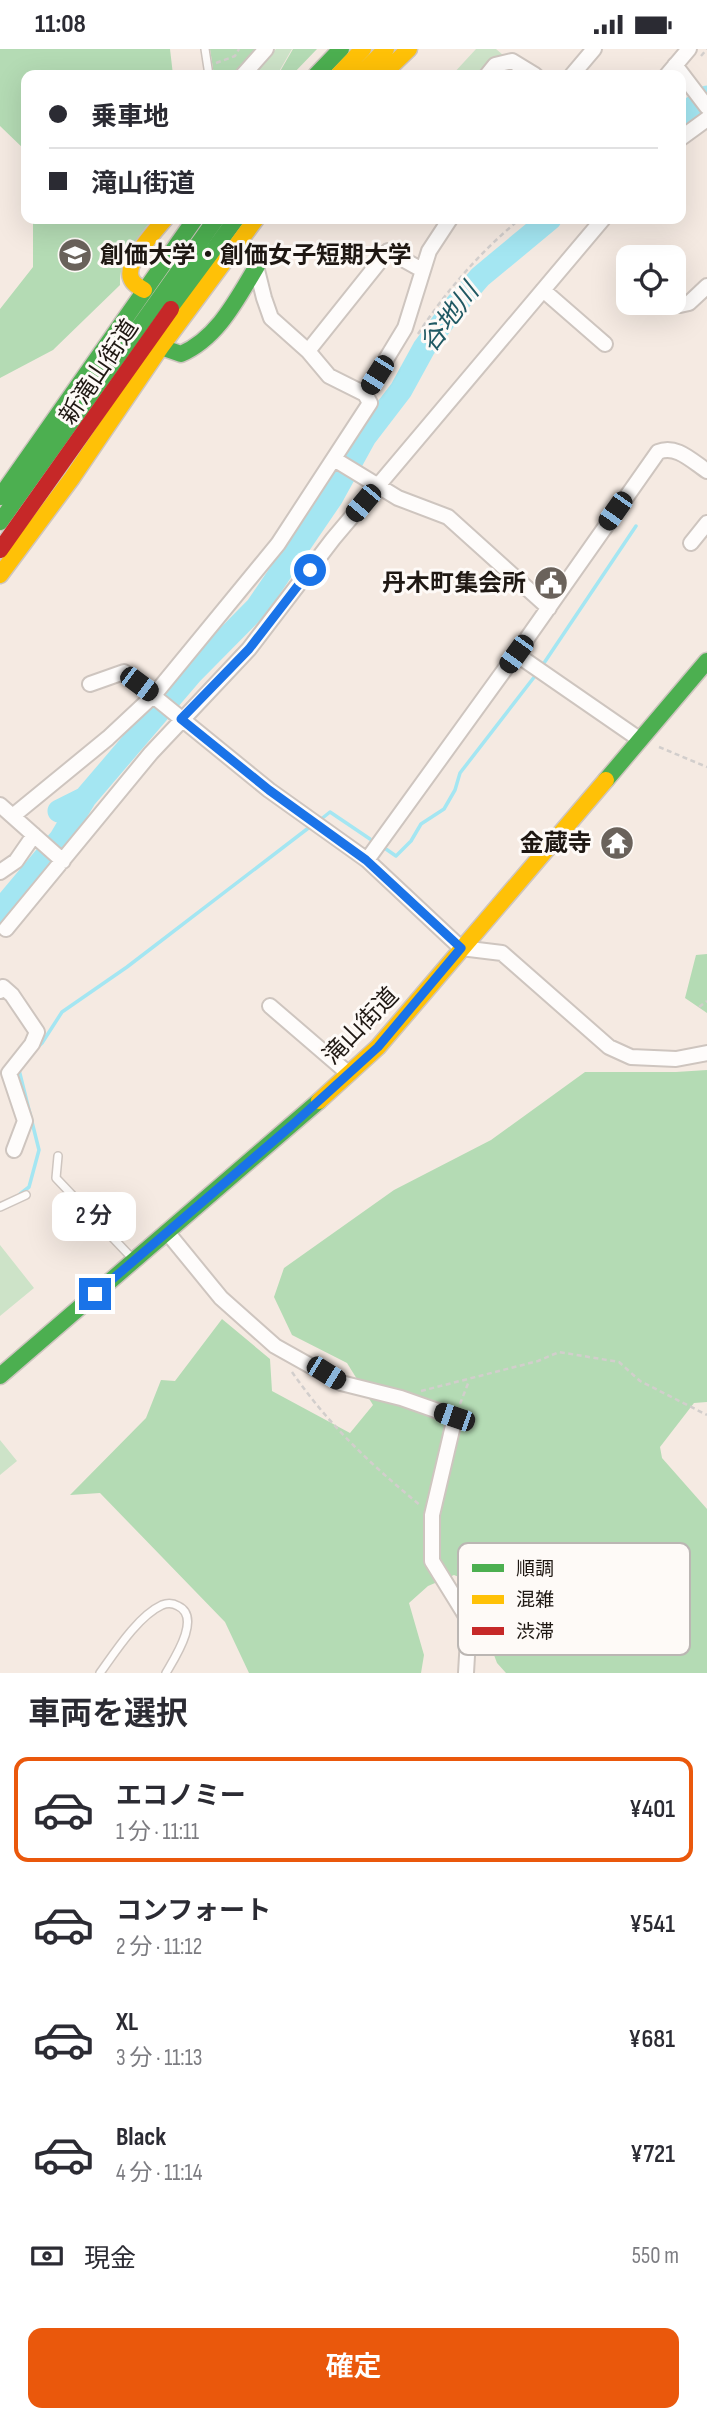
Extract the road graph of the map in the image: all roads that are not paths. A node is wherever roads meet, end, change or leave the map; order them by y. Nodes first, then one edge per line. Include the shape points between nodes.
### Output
1 (205, 49) edge
2 (266, 49) edge
3 (341, 49) edge
4 (363, 49) edge
5 (386, 49) edge
6 (409, 49) edge
7 (594, 49) edge
8 (689, 49) edge
9 (209, 70) edge
10 (247, 70) edge
11 (321, 70) edge
12 (343, 70) edge
13 (364, 70) edge
14 (387, 70) edge
15 (491, 70) edge
16 (527, 70) edge
17 (576, 70) edge
18 (671, 70) edge
19 (686, 82) edge
20 (707, 107) edge
21 (707, 119) edge
22 (686, 134) edge
23 (160, 224) edge
24 (191, 224) edge
25 (212, 224) edge
26 (232, 224) edge
27 (252, 224) edge
28 (447, 224) edge
29 (599, 224) edge
30 (255, 260) joint
31 (422, 270) junction
32 (707, 286) edge
33 (144, 290) junction
34 (543, 290) junction
35 (686, 304) edge
36 (605, 344) dead end
37 (161, 347) junction
38 (308, 351) junction
39 (365, 394) junction
40 (338, 461) junction
41 (707, 471) edge
42 (371, 483) junction
43 (0, 498) edge
44 (0, 522) edge
45 (707, 523) edge
46 (691, 543) dead end
47 (0, 550) edge
48 (0, 575) edge
49 (549, 608) junction
50 (516, 654) junction
51 (707, 661) edge
52 (90, 684) dead end
53 (155, 696) junction
54 (179, 717) junction
55 (639, 739) junction
56 (0, 805) edge
57 (14, 815) junction
58 (37, 838) junction
59 (61, 859) junction
60 (366, 860) junction
61 (0, 872) edge
62 (6, 929) dead end
63 (461, 948) junction
64 (0, 991) edge
65 (270, 1006) dead end
66 (707, 1053) edge
67 (349, 1074) junction
68 (4, 1078) edge
69 (14, 1150) dead end
70 (58, 1156) dead end
71 (26, 1195) dead end
72 (0, 1207) edge
73 (167, 1232) junction
74 (134, 1260) junction
75 (0, 1376) edge
76 (458, 1603) edge
77 (467, 1655) edge
78 (100, 1673) edge
79 (166, 1673) edge
80 (466, 1673) edge

1 - 9 lane
2 - 10 street
3 - 11 main road
4 - 12 main road
5 - 13 main road
6 - 14 main road
7 - 17 street
8 - 18 street
15 - 16 street via 512,61
19 - 20 street
21 - 22 street
23 - 33 main road via 129,272
24 - 33 main road
25 - 44 main road, 新滝山街道
26 - 47 main road, 新滝山街道
27 - 37 main road
28 - 31 street
29 - 34 street
30 - 37 main road via 234,303 205,341 181,354
30 - 38 street via 271,318
31 - 38 street via 388,251
31 - 39 street via 405,328
32 - 35 street
33 - 43 main road
34 - 36 street
34 - 42 street
37 - 48 main road
38 - 39 street via 329,376
39 - 40 street via 370,403
40 - 42 street
40 - 53 street via 278,544
41 - 49 street via 678,451 666,448 658,452
42 - 49 street via 448,517
42 - 54 street via 249,649
45 - 46 street
49 - 50 street
50 - 55 street
50 - 60 street
51 - 55 main road, 滝山街道
52 - 53 street via 124,672
53 - 54 street
53 - 57 street
54 - 59 street
54 - 60 street
55 - 63 main road, 滝山街道
56 - 57 street
57 - 58 street
58 - 59 street
58 - 61 street
59 - 62 street
60 - 63 street
63 - 66 street via 502,953 609,1047 631,1057 676,1059
63 - 67 main road, 滝山街道 via 378,1047
64 - 68 street via 3,987 12,995 37,1032
65 - 67 street
67 - 73 main road, 滝山街道
68 - 69 street via 25,1121
70 - 74 lane via 56,1178
71 - 72 lane
73 - 74 main road, 滝山街道
73 - 76 street via 222,1298 275,1346 341,1383 454,1417 432,1515 432,1561
74 - 75 main road, 滝山街道
77 - 80 street
78 - 79 lane via 140,1623 171,1603 186,1612 187,1623 181,1648

